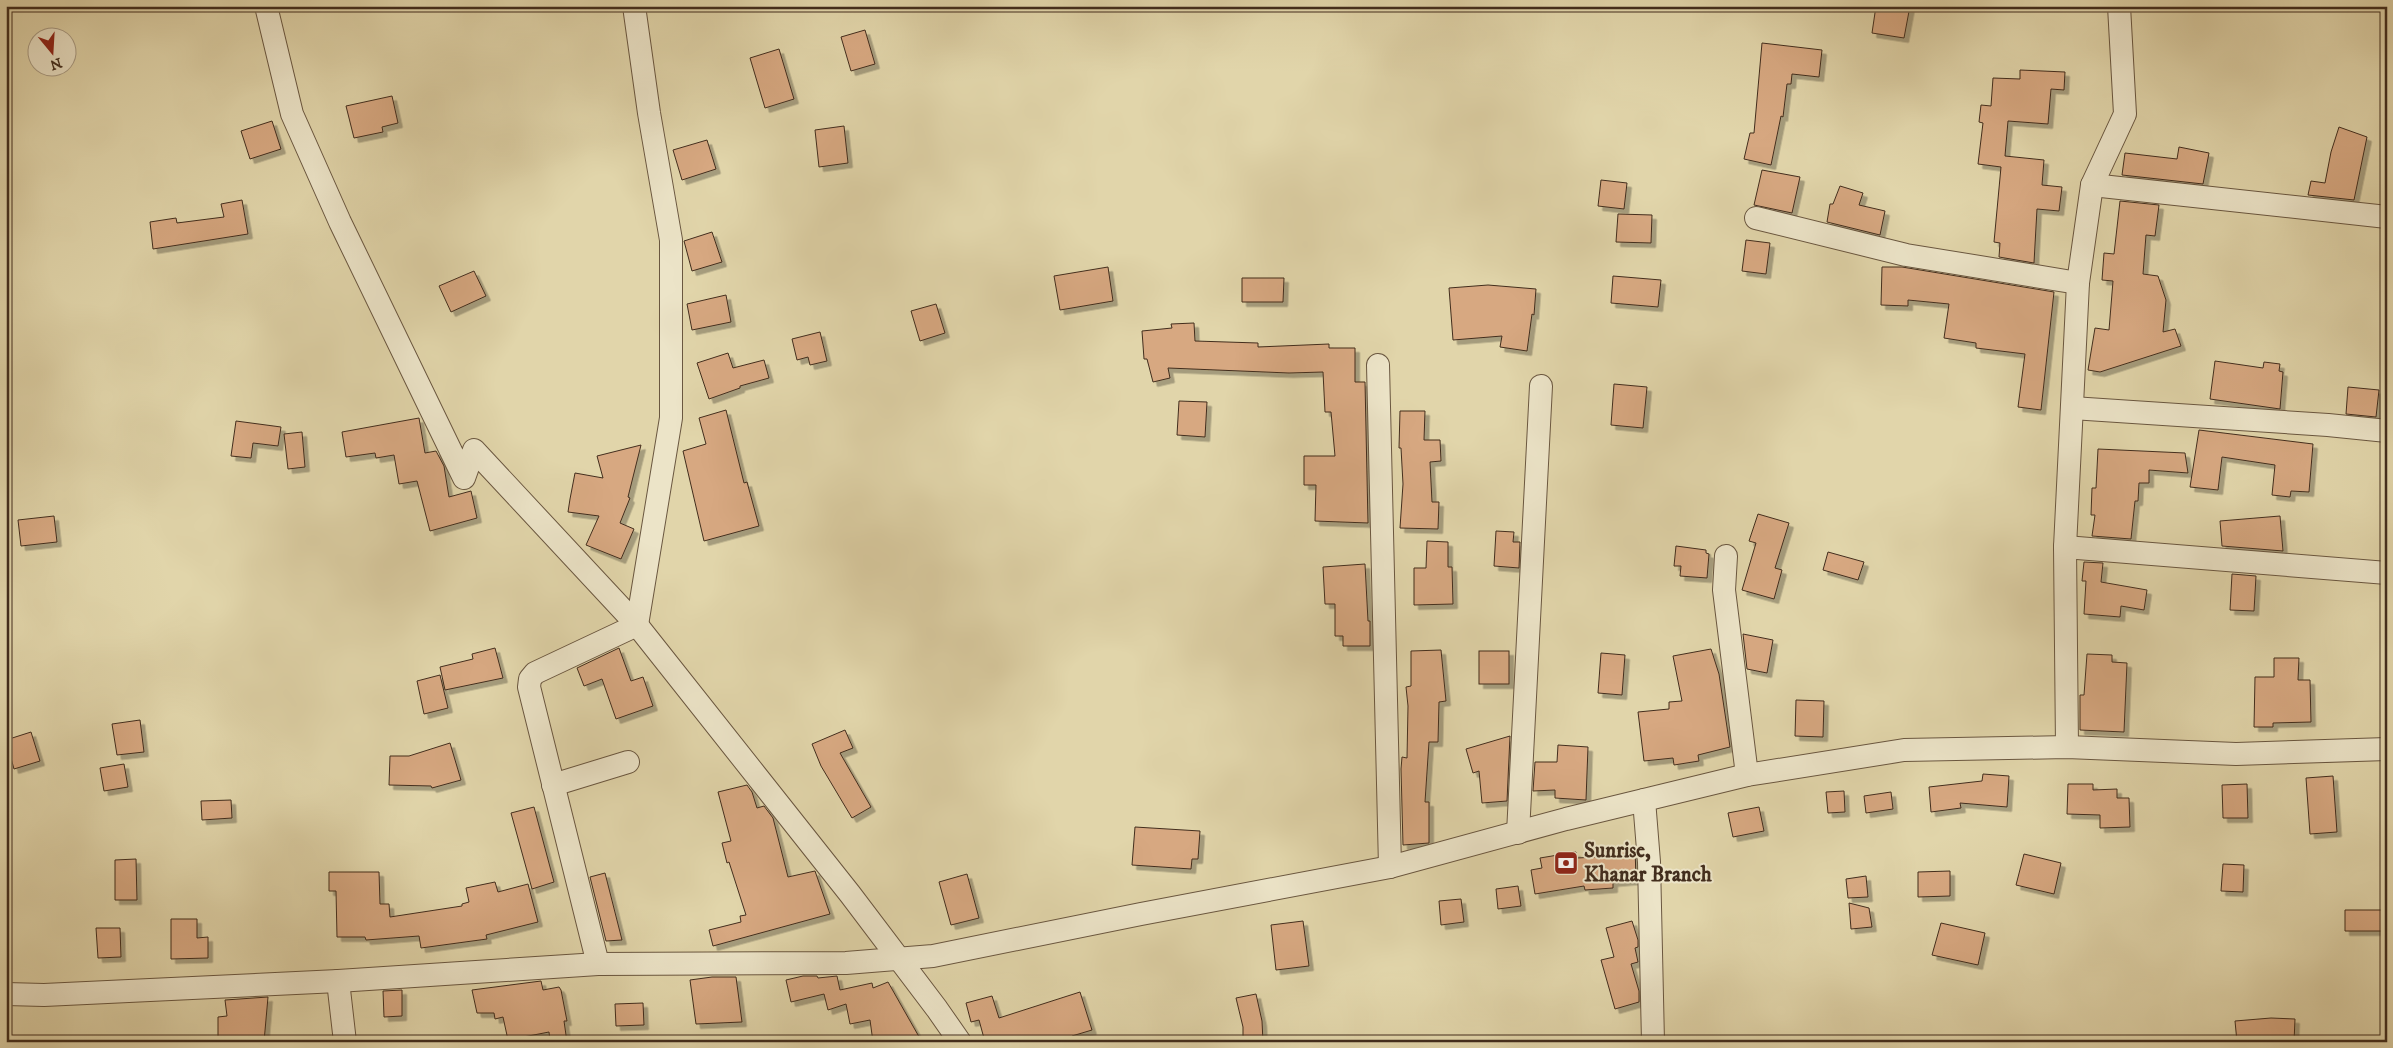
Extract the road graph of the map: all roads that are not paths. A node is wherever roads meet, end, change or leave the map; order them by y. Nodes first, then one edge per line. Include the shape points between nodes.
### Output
1 (266, 6) edge
2 (634, 6) edge
3 (2119, 6) edge
4 (2092, 185) junction
5 (2387, 217) edge
6 (1756, 218) dead end
7 (2078, 282) junction
8 (1378, 365) dead end
9 (1541, 386) dead end
10 (2072, 408) junction
11 (2387, 432) edge
12 (2065, 547) junction
13 (1726, 556) dead end
14 (2387, 572) edge
15 (637, 625) junction
16 (2067, 747) junction
17 (2387, 749) edge
18 (628, 762) dead end
19 (1746, 775) junction
20 (554, 785) junction
21 (1644, 800) junction
22 (1518, 832) junction
23 (1390, 867) junction
24 (900, 959) junction
25 (598, 964) junction
26 (338, 980) junction
27 (6, 994) edge
28 (345, 1042) edge
29 (960, 1042) edge
30 (1653, 1042) edge

1 - 15 street via 292,114 340,222 464,478 474,450
2 - 15 street via 671,240 671,418
3 - 4 street via 2125,114
4 - 5 street
4 - 7 street
6 - 7 street via 1906,255
7 - 10 street
8 - 23 street
9 - 22 street
10 - 11 street
10 - 12 street
12 - 14 street
12 - 16 street
13 - 19 street via 1724,590
15 - 20 street via 535,673 530,679 529,687
15 - 24 street
16 - 17 street via 2236,754
16 - 19 street via 1904,750
18 - 20 street
19 - 21 street
20 - 25 street
21 - 22 street
21 - 30 street via 1649,862
22 - 23 street
23 - 24 street via 933,956
24 - 25 street via 846,963
24 - 29 street
25 - 26 street
26 - 27 street via 44,995
26 - 28 street

